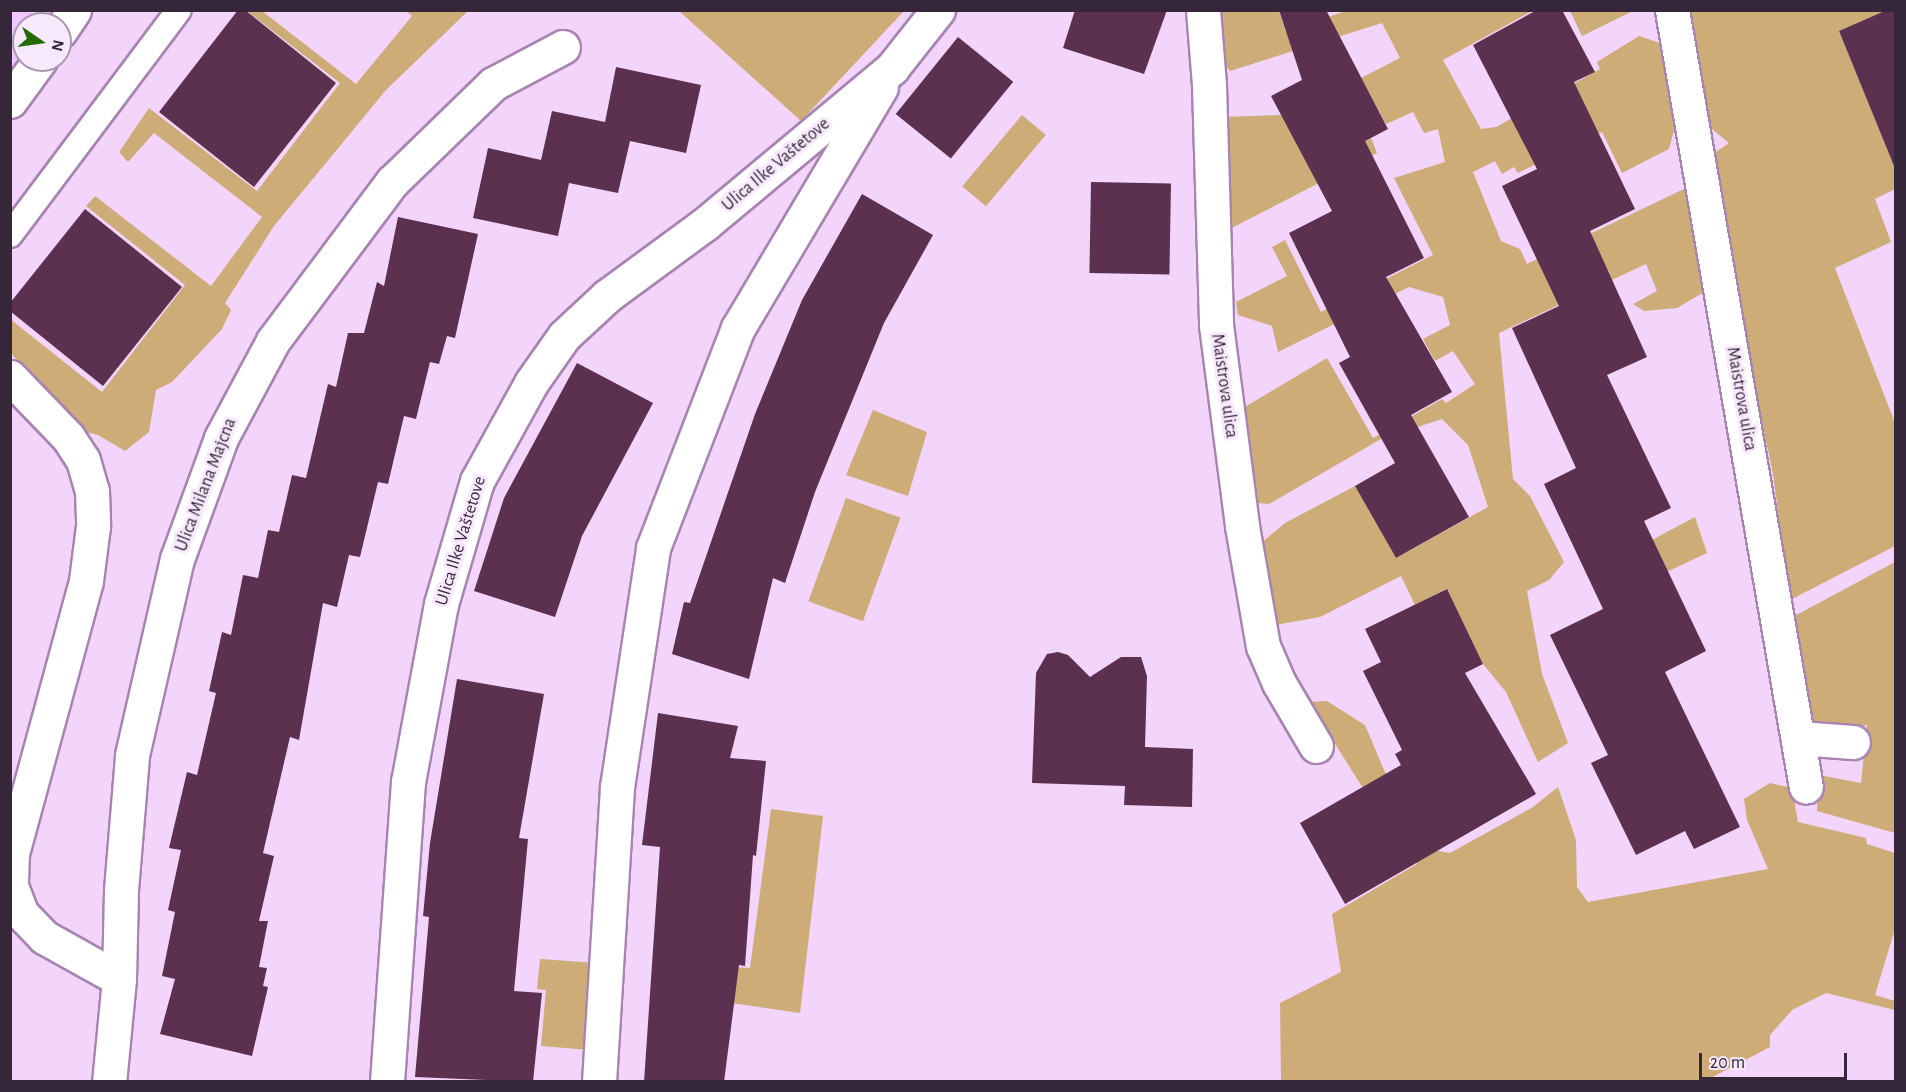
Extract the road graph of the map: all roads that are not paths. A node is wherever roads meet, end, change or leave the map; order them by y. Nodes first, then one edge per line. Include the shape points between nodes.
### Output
1 (179, 10) edge
2 (938, 10) edge
3 (1203, 10) edge
4 (1672, 10) edge
5 (562, 47) dead end
6 (892, 68) junction
7 (31, 72) edge
8 (10, 101) edge
9 (10, 235) edge
10 (10, 376) edge
11 (1798, 738) junction
12 (1853, 742) dead end
13 (1316, 746) dead end
14 (1806, 788) dead end
15 (119, 979) junction
16 (109, 1082) edge
17 (387, 1082) edge
18 (599, 1082) edge

1 - 9 lane
2 - 6 street, Ulica Ilke Vaštetove
3 - 13 street, Maistrova ulica via 1216,325 1242,526 1263,646 1279,683
4 - 11 street, Maistrova ulica
5 - 15 street, Ulica Milana Majcna via 493,84 392,182 273,340 221,438 177,559 132,756 121,890
6 - 17 street, Ulica Ilke Vaštetove via 705,224 607,296 564,336 531,383 477,481 441,604 408,782
6 - 18 street, Ulica Ilke Vaštetove via 738,328 653,548 617,787
7 - 8 street
10 - 15 street via 68,437 83,460 92,491 93,526 86,581 12,853 11,886 22,914 44,937
11 - 12 street
11 - 14 street, Maistrova ulica
15 - 16 street, Ulica Milana Majcna

